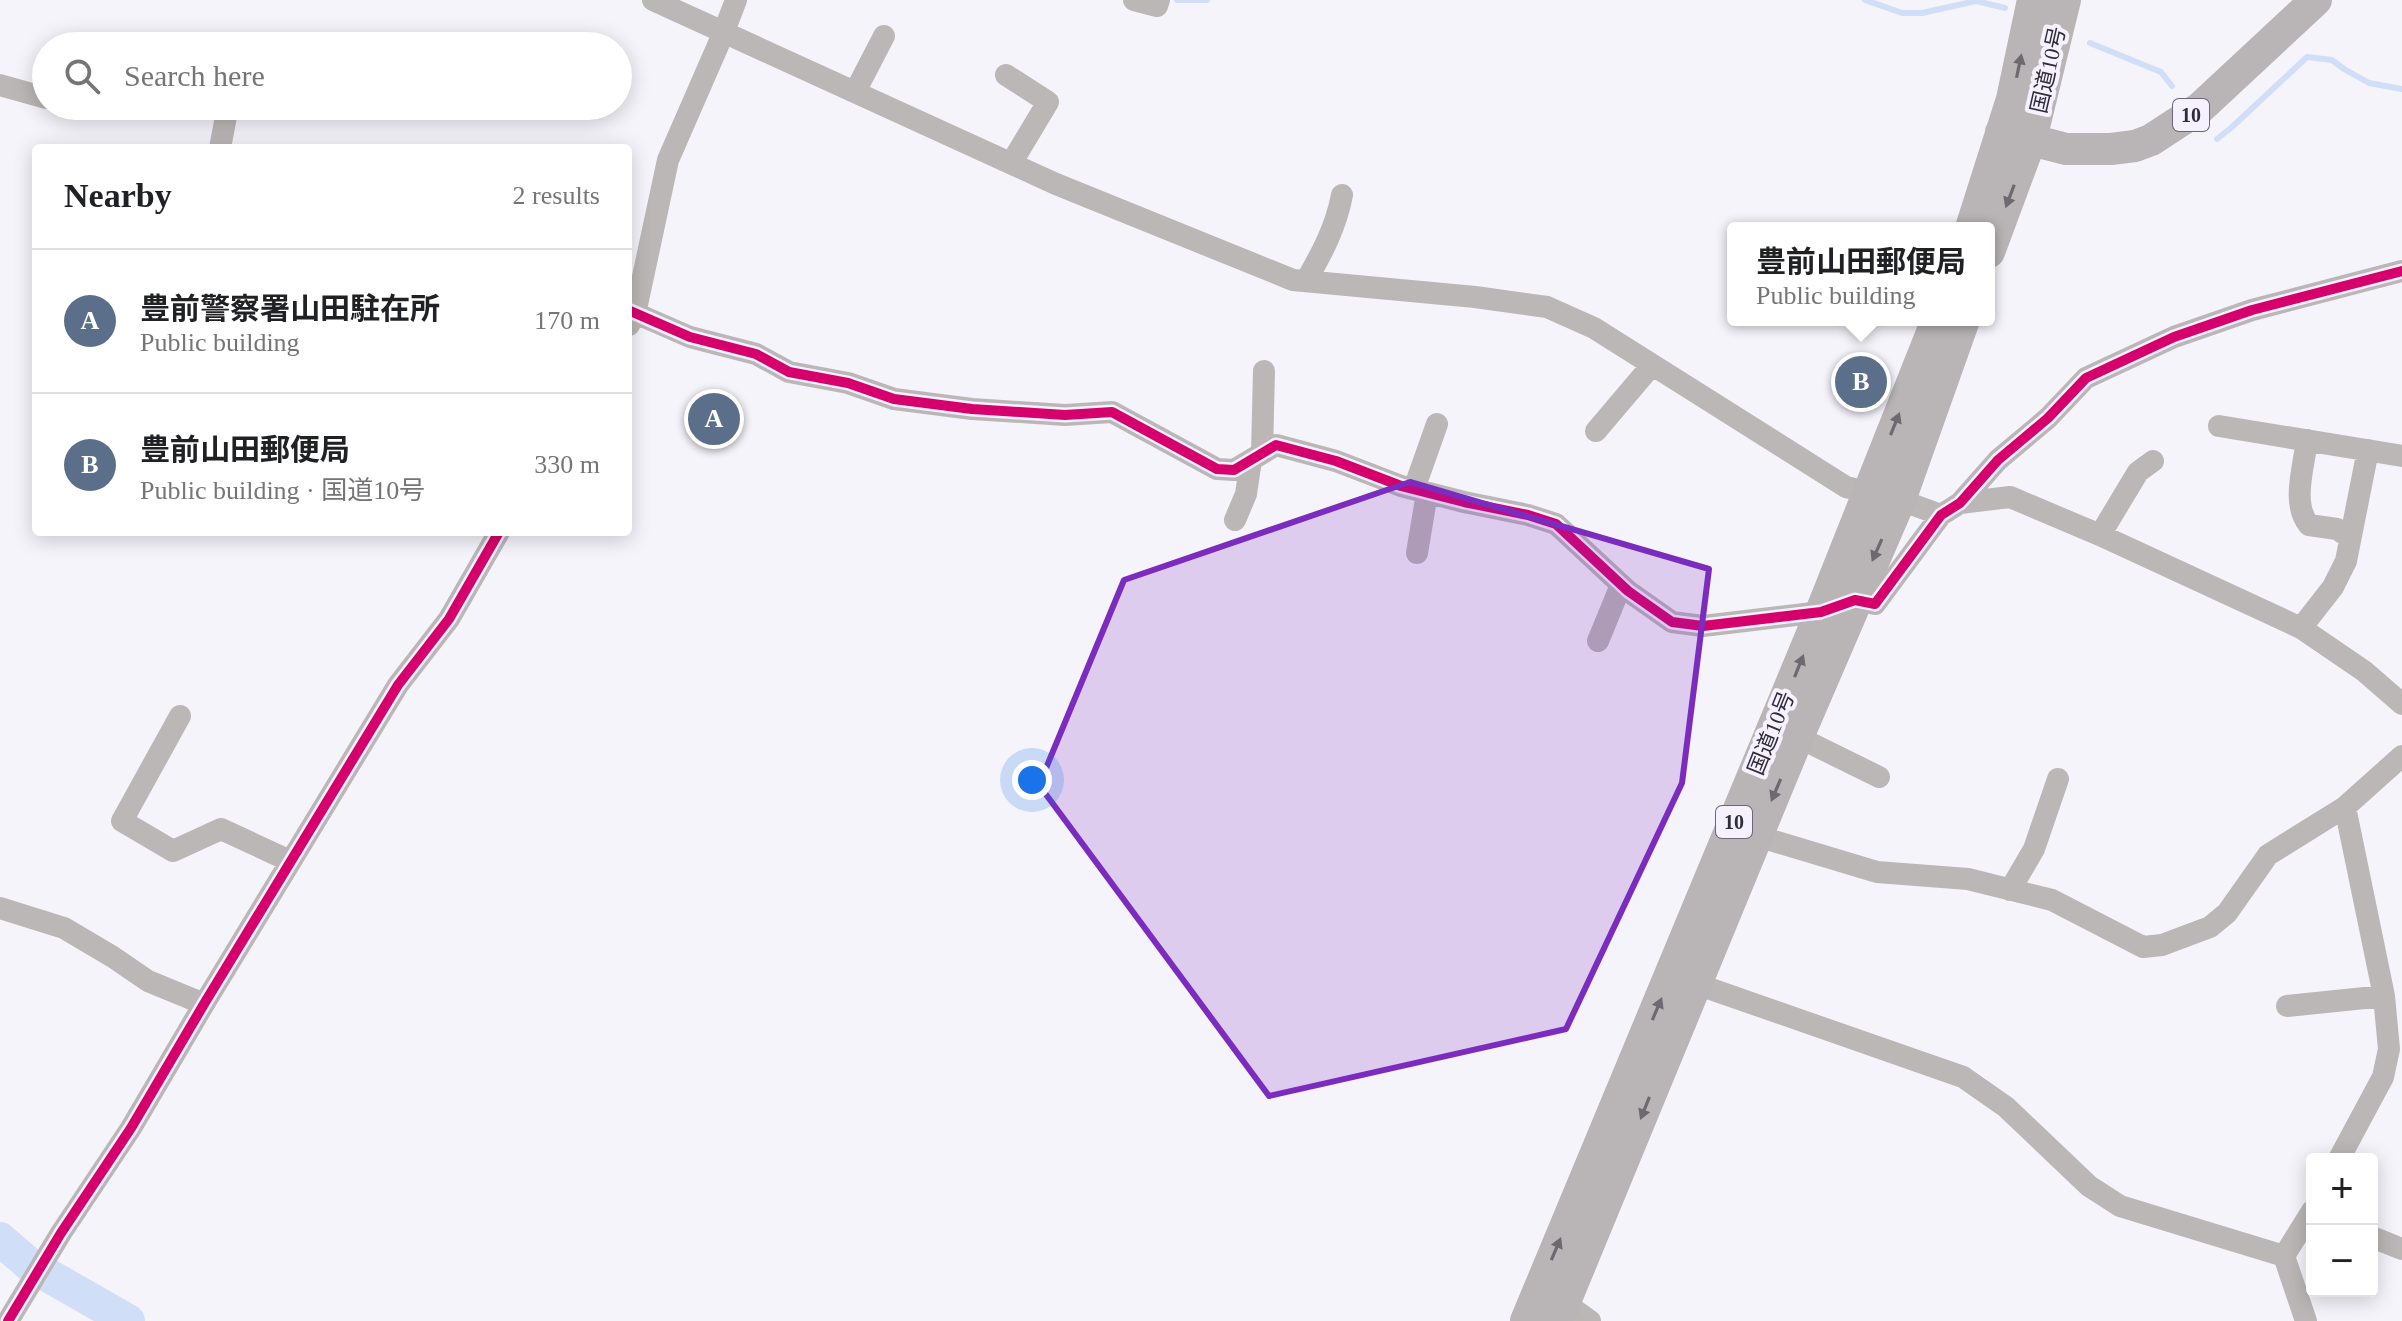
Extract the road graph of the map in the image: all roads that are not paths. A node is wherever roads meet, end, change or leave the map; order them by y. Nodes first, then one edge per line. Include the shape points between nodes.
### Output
1 (653, 0) edge
2 (736, 0) edge
3 (1134, 0) edge
4 (1159, 0) edge
5 (2033, 0) edge
6 (2065, 0) edge
7 (2316, 0) edge
8 (723, 34) junction
9 (884, 36) dead end
10 (1006, 75) dead end
11 (0, 85) edge
12 (855, 92) junction
13 (32, 94) edge
14 (225, 120) edge
15 (2016, 136) junction
16 (221, 144) edge
17 (1012, 162) junction
18 (1342, 195) dead end
19 (1974, 222) edge
20 (1995, 226) edge
21 (2402, 271) edge
22 (1306, 281) junction
23 (632, 309) edge
24 (632, 318) edge
25 (1935, 326) edge
26 (1962, 326) edge
27 (1652, 365) junction
28 (1264, 371) dead end
29 (1437, 424) dead end
30 (2219, 426) dead end
31 (1596, 431) dead end
32 (2307, 440) junction
33 (2368, 450) junction
34 (2402, 456) edge
35 (1256, 457) junction
36 (2153, 461) dead end
37 (1420, 491) junction
38 (1869, 491) junction
39 (1900, 500) junction
40 (1951, 509) junction
41 (1235, 520) dead end
42 (2100, 535) junction
43 (497, 536) edge
44 (2350, 538) junction
45 (1417, 553) dead end
46 (1621, 585) junction
47 (1855, 600) junction
48 (1821, 612) junction
49 (2301, 628) junction
50 (1598, 641) dead end
51 (2402, 704) edge
52 (180, 716) dead end
53 (1798, 737) junction
54 (2402, 756) edge
55 (1879, 777) dead end
56 (2058, 779) dead end
57 (2345, 807) junction
58 (1757, 836) junction
59 (290, 861) junction
60 (2010, 890) junction
61 (0, 908) edge
62 (1683, 979) junction
63 (2384, 996) junction
64 (204, 1004) junction
65 (2287, 1006) dead end
66 (2342, 1153) edge
67 (2306, 1222) edge
68 (2378, 1239) edge
69 (2402, 1249) edge
70 (2284, 1256) junction
71 (1563, 1308) edge
72 (12, 1314) edge
73 (1526, 1321) edge
74 (2306, 1321) edge

1 - 8 street
2 - 8 street
3 - 4 street via 1157,6
15 -> 5 highway, 国道10号 via 2012,99
6 - 15 highway, 国道10号
7 - 15 highway, 国道10号 / 10 via 2200,108 2151,140 2091,150
8 - 12 street
8 - 23 street via 668,160
9 - 12 street
10 - 17 street via 1048,102
11 - 13 street
12 - 17 street
14 - 16 street
15 - 19 highway, 国道10号
15 -> 20 highway, 国道10号
17 - 22 street
18 - 22 street via 1330,237
21 - 40 street via 2252,310 2174,337 2086,378
22 - 27 street via 1547,307 1594,328
24 - 35 street via 756,354 789,372 848,383 894,399 1065,415 1112,412 1217,469 1234,470
38 -> 25 highway, 国道10号 / 10
26 - 39 highway, 国道10号 / 10
27 - 31 street
27 - 38 street via 1846,487
28 - 35 street
29 - 37 street
30 - 32 street
32 - 33 street
32 - 44 street via 2303,518 2309,525 2337,529
33 - 34 street
33 - 44 street
35 - 37 street via 1276,445
35 - 41 street
36 - 42 street via 2138,472
37 - 45 street
37 - 46 street via 1556,524
38 - 39 street
38 - 48 highway, 国道10号 / 10
39 - 40 street
39 -> 47 highway, 国道10号 / 10
40 - 42 street via 2010,497
40 - 47 street via 1875,604
42 - 49 street
43 - 59 street via 449,619 398,685
44 - 49 street via 2333,587
46 - 48 street via 1672,622 1703,626
46 - 50 street
47 - 48 street
47 - 53 highway, 国道10号 / 10
62 -> 48 highway, 国道10号 / 10
49 - 51 street
52 - 59 street via 122,821 173,851 221,829
53 - 55 street
53 -> 58 highway, 国道10号 / 10
54 - 57 street
56 - 60 street via 2034,849
57 - 60 street via 2268,855 2227,913 2210,927 2162,945 2143,947 2052,900
57 - 63 street
58 - 60 street via 1877,872 1968,879
58 - 62 highway, 国道10号 / 10
59 - 64 street
61 - 64 street via 64,928 148,981
62 - 70 street via 1963,1077 2006,1107 2089,1186 2120,1206
62 - 71 highway, 国道10号 / 10
63 - 65 street
63 - 66 street via 2389,1049 2383,1077
64 - 72 street
67 - 70 street
68 - 69 street
70 - 74 street
71 - 73 highway, 国道10号 / 10

